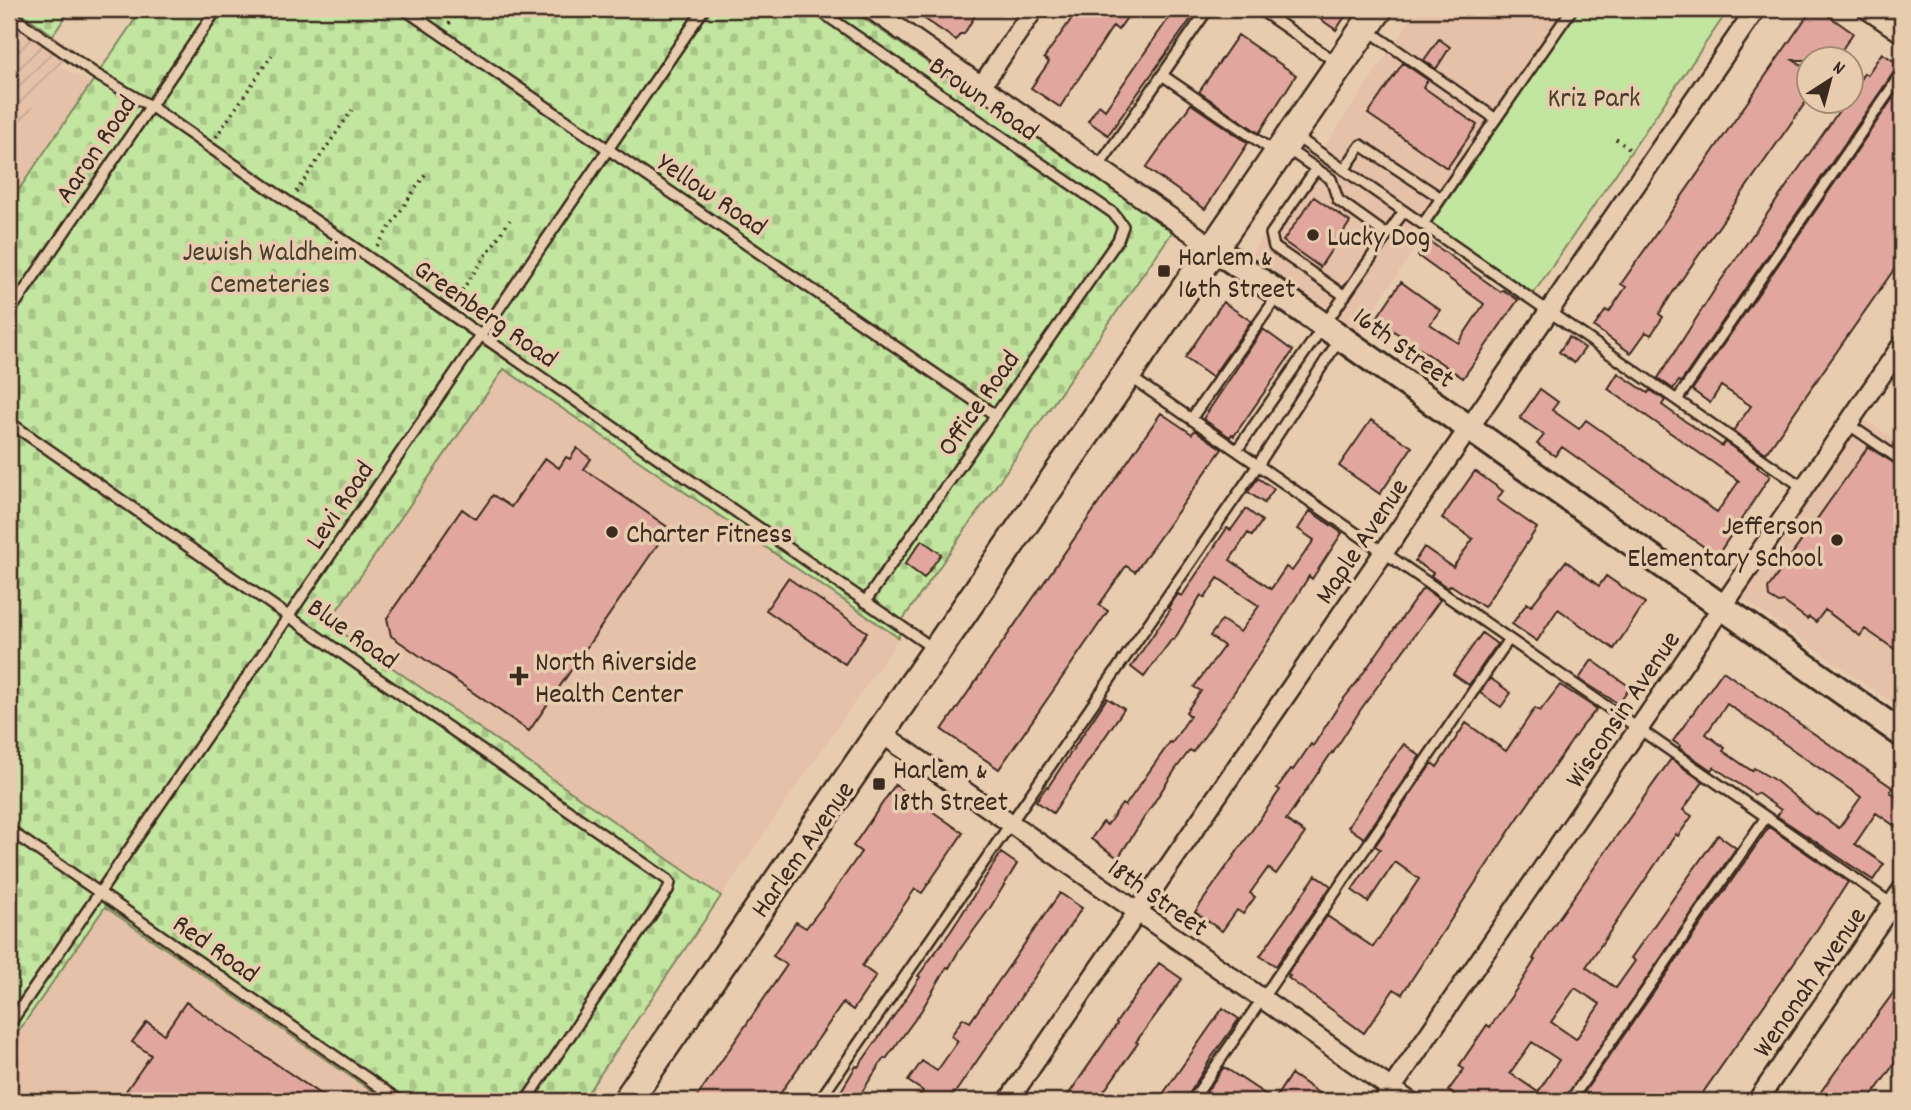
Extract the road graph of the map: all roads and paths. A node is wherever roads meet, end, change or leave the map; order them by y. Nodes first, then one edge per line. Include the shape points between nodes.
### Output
1 (217, 9) edge
2 (404, 9) edge
3 (459, 9) edge
4 (704, 9) edge
5 (817, 9) edge
6 (871, 9) edge
7 (1034, 9) edge
8 (1208, 9) edge
9 (1259, 9) edge
10 (1572, 9) edge
11 (1756, 9) edge
12 (1867, 9) edge
13 (9, 14) edge
14 (1372, 19) edge
15 (1902, 33) edge
16 (442, 34) junction
17 (272, 55) dead end
18 (1340, 65) junction
19 (1902, 73) edge
20 (1162, 75) junction
21 (982, 85) junction
22 (150, 106) junction
23 (352, 110) dead end
24 (1496, 119) junction
25 (1616, 139) dead end
26 (1285, 145) junction
27 (209, 147) junction
28 (608, 149) junction
29 (1629, 149) dead end
30 (1099, 166) junction
31 (1316, 169) junction
32 (1344, 170) junction
33 (426, 173) dead end
34 (1441, 198) junction
35 (288, 203) junction
36 (1404, 211) junction
37 (510, 220) dead end
38 (1423, 224) junction
39 (1123, 226) joint
40 (1387, 235) junction
41 (1214, 248) junction
42 (369, 258) junction
43 (1280, 293) junction
44 (1345, 296) junction
45 (1549, 311) junction
46 (448, 312) junction
47 (9, 313) edge
48 (1333, 331) junction
49 (482, 335) junction
50 (1902, 345) edge
51 (1127, 375) junction
52 (1677, 400) junction
53 (995, 415) junction
54 (1191, 419) junction
55 (9, 422) edge
56 (1848, 424) junction
57 (1468, 429) junction
58 (1237, 450) junction
59 (1902, 461) edge
60 (1258, 465) junction
61 (1804, 488) junction
62 (1384, 552) junction
63 (865, 602) junction
64 (1722, 608) junction
65 (290, 615) junction
66 (1509, 639) junction
67 (937, 651) junction
68 (1639, 729) junction
69 (881, 733) junction
70 (1902, 734) edge
71 (1766, 817) junction
72 (1010, 824) junction
73 (9, 830) edge
74 (99, 893) junction
75 (1899, 901) edge
76 (1138, 912) junction
77 (1262, 999) junction
78 (9, 1025) edge
79 (1387, 1095) edge
80 (400, 1101) edge
81 (526, 1101) edge
82 (627, 1101) edge
83 (819, 1101) edge
84 (1008, 1101) edge
85 (1192, 1101) edge
86 (1409, 1101) edge
87 (1570, 1101) edge
88 (1757, 1101) edge

1 - 22 lane, Aaron Road
2 - 16 lane, Yellow Road
3 - 16 path
4 - 28 lane, Levi Road
5 - 39 lane, Brown Road via 1113,213
6 - 21 street, 16th Street
7 - 21 street
8 - 20 lane
9 - 18 lane
10 - 24 lane
11 - 45 street, Maple Avenue
12 - 15 street
13 - 22 lane, Greenberg Road
14 - 18 main road, Harlem Avenue
14 - 24 lane
16 - 28 lane, Yellow Road
17 - 27 path
18 - 26 main road, Harlem Avenue
19 - 52 lane
20 - 26 lane
20 - 30 lane
21 - 30 street, 16th Street
22 - 27 lane, Greenberg Road
22 - 47 lane, Aaron Road
23 - 35 path
24 - 34 lane
25 - 29 path
26 - 31 lane
26 - 32 lane
26 - 41 main road, Harlem Avenue
27 - 35 lane, Greenberg Road
28 - 49 lane, Levi Road
28 - 53 lane, Yellow Road
30 - 41 street, 16th Street
31 - 40 lane via 1331,179 1338,200
31 - 44 lane via 1271,234 1274,247
32 - 34 lane via 1361,145
32 - 36 lane
33 - 42 path
34 - 38 lane
35 - 42 lane, Greenberg Road
36 - 38 lane
36 - 40 lane
37 - 46 path
38 - 45 lane
39 - 53 lane, Office Road via 1118,240
40 - 44 lane
41 - 43 street, 16th Street
41 - 51 main road, Harlem Avenue
42 - 46 lane, Greenberg Road
43 - 48 street, 16th Street
43 - 54 lane
44 - 48 lane
45 - 52 lane
45 - 57 street, Maple Avenue
46 - 49 lane, Greenberg Road
48 - 57 street, 16th Street
48 - 58 lane
48 - 60 lane
49 - 63 lane, Greenberg Road
49 - 65 lane, Levi Road
50 - 56 street, Wisconsin Avenue
51 - 54 lane
51 - 67 main road, Harlem Avenue
52 - 61 lane
53 - 63 lane, Office Road
54 - 58 lane
55 - 65 lane, Blue Road
56 - 59 lane
56 - 61 street, Wisconsin Avenue
57 - 62 street, Maple Avenue
57 - 64 street, 16th Street
58 - 60 lane
60 - 62 lane
60 - 72 lane
61 - 64 street, Wisconsin Avenue
62 - 66 lane
62 - 76 street, Maple Avenue
63 - 67 lane, Greenberg Road
64 - 68 street, Wisconsin Avenue
64 - 70 street, 16th Street
65 - 74 lane, Levi Road
65 - 81 lane, Blue Road via 670,883
66 - 68 lane
66 - 77 lane
67 - 69 main road, Harlem Avenue
68 - 71 lane
68 - 79 street, Wisconsin Avenue
69 - 72 street, 18th Street
69 - 82 main road, Harlem Avenue
71 - 75 lane
71 - 87 lane
72 - 76 street, 18th Street
72 - 83 lane
73 - 74 lane, Red Road
74 - 78 lane, Levi Road
74 - 80 lane, Red Road
75 - 88 street, Wenonah Avenue
76 - 77 street, 18th Street
76 - 84 street, Maple Avenue
77 - 79 street, 18th Street
77 - 85 lane
79 - 86 street, 18th Street

